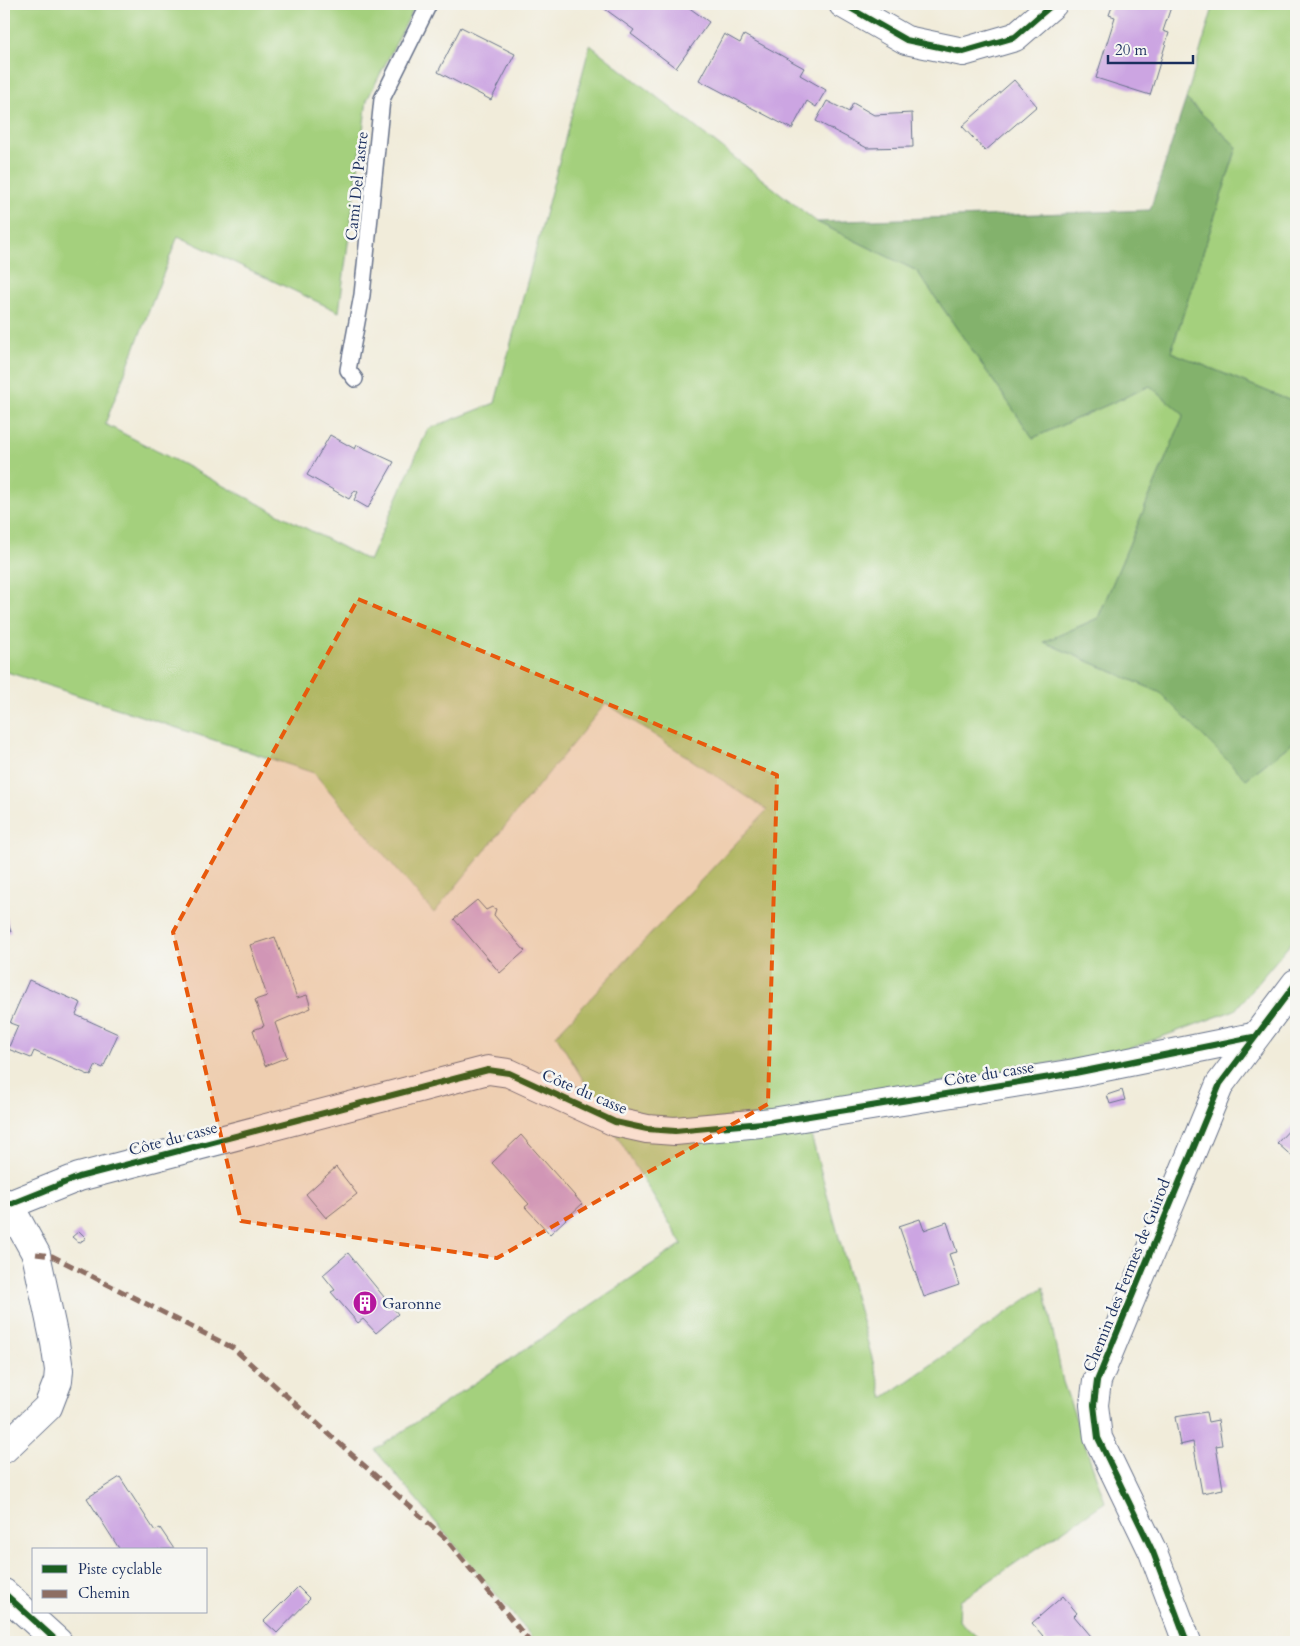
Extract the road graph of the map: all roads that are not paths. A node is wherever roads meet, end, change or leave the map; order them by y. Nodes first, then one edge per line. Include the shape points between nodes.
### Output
1 (429, 4) edge
2 (843, 4) edge
3 (1053, 4) edge
4 (355, 379) dead end
5 (1296, 983) edge
6 (1253, 1038) junction
7 (6, 1203) edge
8 (4, 1449) edge
9 (4, 1593) edge
10 (58, 1642) edge
11 (1187, 1642) edge

1 - 4 lane, Cami Del Pastre via 382,98 362,295 348,370
2 - 3 street via 906,40 963,52 1015,37
5 - 6 street, Chemin des Fermes de Guirod
6 - 7 street, Côte du casse via 1065,1075 772,1122 675,1131 614,1122 509,1073 488,1070 79,1177
6 - 11 street, Chemin des Fermes de Guirod via 1220,1084 1096,1381 1094,1405 1098,1438 1154,1552
7 - 8 street via 36,1254 59,1370 48,1407
9 - 10 street

